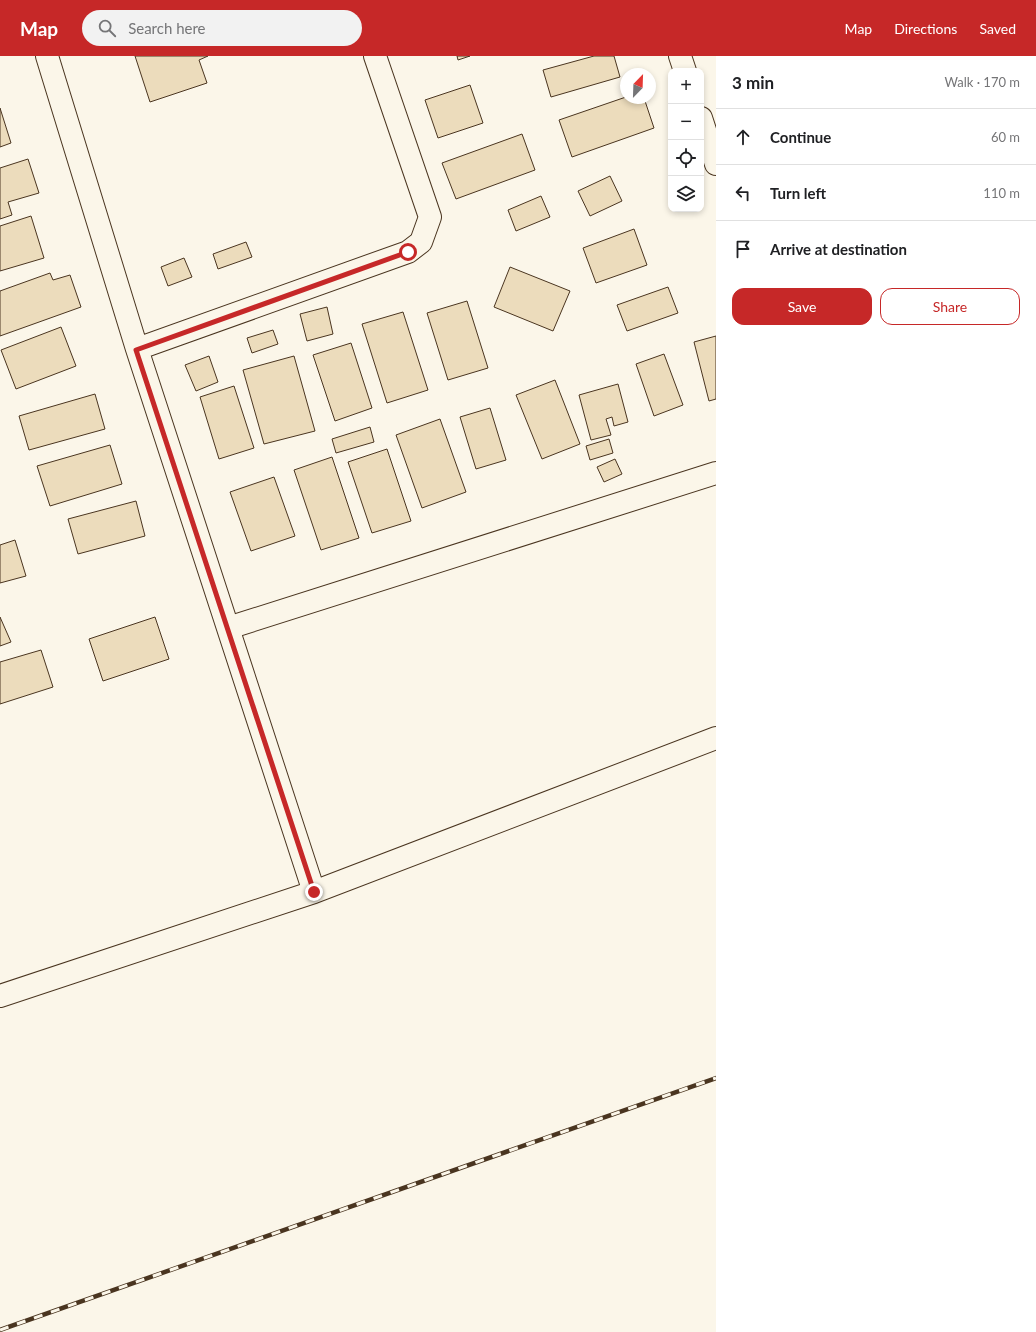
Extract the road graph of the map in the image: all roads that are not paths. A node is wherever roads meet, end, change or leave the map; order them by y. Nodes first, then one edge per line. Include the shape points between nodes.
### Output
1 (47, 56) edge
2 (374, 56) edge
3 (680, 56) edge
4 (684, 68) edge
5 (704, 127) edge
6 (716, 164) edge
7 (136, 350) junction
8 (716, 473) edge
9 (228, 628) junction
10 (716, 738) edge
11 (314, 892) junction
12 (0, 996) edge

1 - 7 street
2 - 7 street via 430,217 421,242 408,252
3 - 4 street
5 - 6 street
7 - 9 street
8 - 9 street
9 - 11 street
10 - 11 street
11 - 12 street

